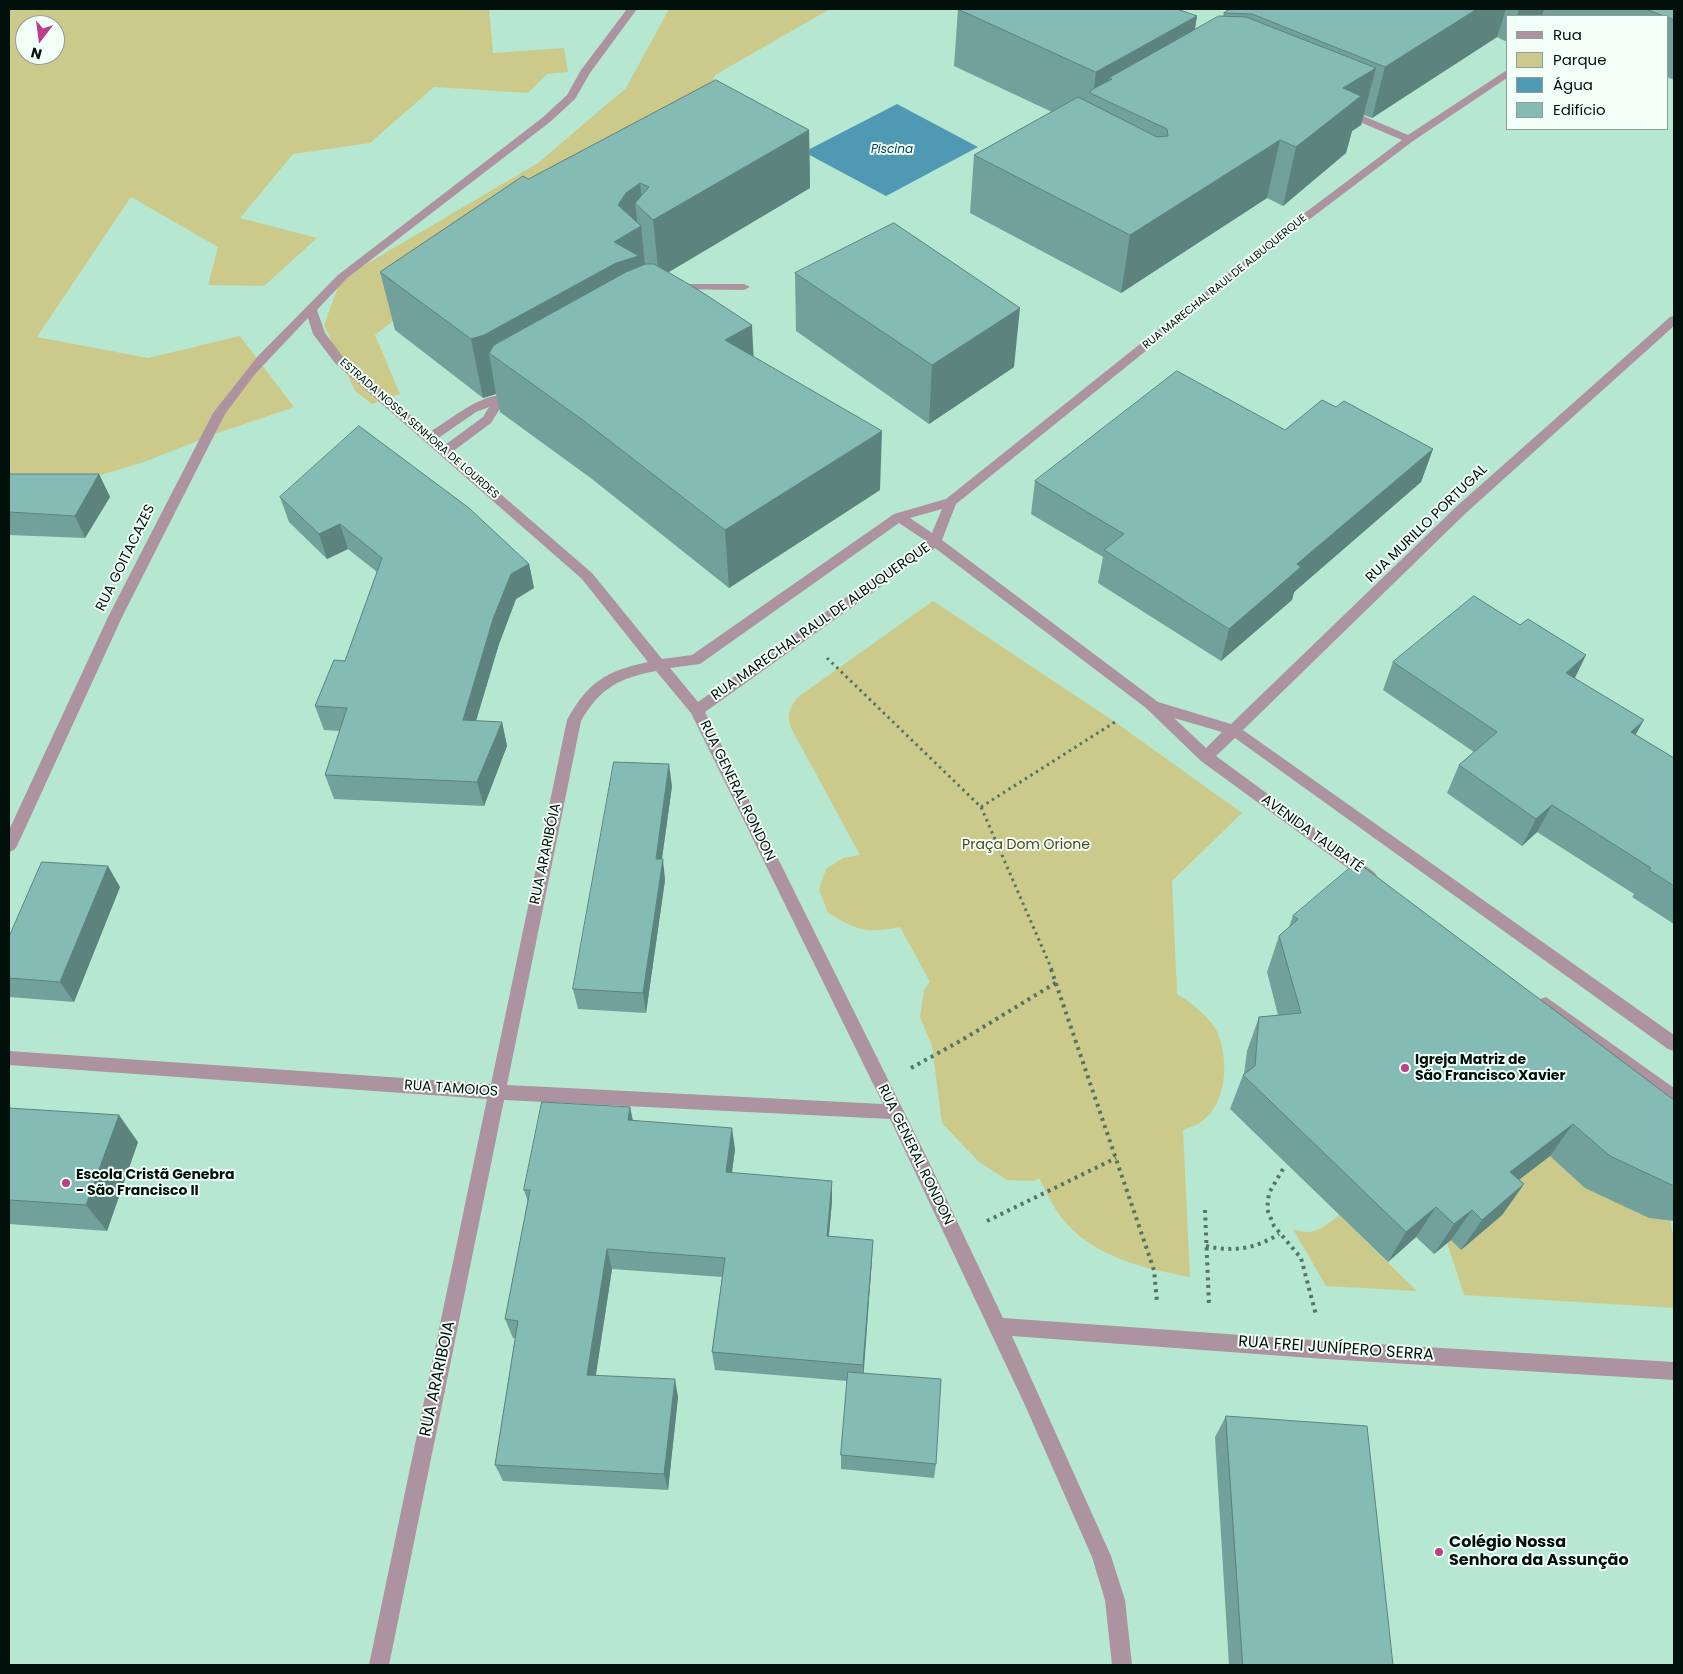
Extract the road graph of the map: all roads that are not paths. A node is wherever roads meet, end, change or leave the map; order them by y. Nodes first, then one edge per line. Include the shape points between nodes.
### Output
1 (632, 9) edge
2 (1506, 74) edge
3 (1335, 108) edge
4 (1409, 139) junction
5 (744, 287) dead end
6 (667, 296) edge
7 (311, 309) junction
8 (1674, 320) edge
9 (429, 439) junction
10 (444, 452) junction
11 (951, 502) junction
12 (899, 517) junction
13 (935, 541) junction
14 (660, 664) junction
15 (1151, 704) junction
16 (697, 710) junction
17 (1234, 732) junction
18 (1206, 757) junction
19 (9, 846) edge
20 (1385, 887) edge
21 (1538, 998) edge
22 (1674, 1044) edge
23 (9, 1058) edge
24 (497, 1092) junction
25 (1674, 1097) edge
26 (895, 1112) junction
27 (998, 1326) junction
28 (1674, 1371) edge
29 (379, 1665) edge
30 (1122, 1665) edge

1 - 7 street via 565,103 342,277
2 - 4 street, RUA MARECHAL RAUL DE ALBUQUERQUE
3 - 4 street
4 - 11 street, RUA MARECHAL RAUL DE ALBUQUERQUE via 1298,223
5 - 6 street via 661,287
7 - 9 street, ESTRADA NOSSA SENHORA DE LOURDES via 318,334 339,360
7 - 19 street, RUA GOITACAZES via 263,355 219,413 116,615
8 - 17 street, RUA MURILLO PORTUGAL via 1462,509
9 - 10 street, ESTRADA NOSSA SENHORA DE LOURDES
9 - 10 street via 472,409 504,397 487,420
10 - 14 street, ESTRADA NOSSA SENHORA DE LOURDES via 587,576 621,621
11 - 12 street, RUA MARECHAL RAUL DE ALBUQUERQUE
11 - 13 street, RUA MARECHAL RAUL DE ALBUQUERQUE
12 - 13 street, AVENIDA TAUBATÉ
12 - 14 street, RUA MARECHAL RAUL DE ALBUQUERQUE via 695,660
13 - 15 street, AVENIDA TAUBATÉ
13 - 16 street, RUA MARECHAL RAUL DE ALBUQUERQUE
14 - 16 street, RUA GENERAL RONDON
14 - 24 street, RUA ARARIBÓIA via 619,676 595,689 574,720
15 - 17 street, AVENIDA TAUBATÉ
15 - 18 street, AVENIDA TAUBATÉ
16 - 26 street, RUA GENERAL RONDON
17 - 18 street, RUA MURILLO PORTUGAL
17 - 22 street, AVENIDA TAUBATÉ
18 - 20 street, AVENIDA TAUBATÉ
21 - 25 street
23 - 24 street, RUA TAMOIOS
24 - 26 street, RUA TAMOIOS
24 - 29 street, RUA ARARIBOIA
26 - 27 street, RUA GENERAL RONDON
27 - 28 street, RUA FREI JUNÍPERO SERRA
27 - 30 street, RUA GENERAL RONDON via 1101,1556 1115,1600

